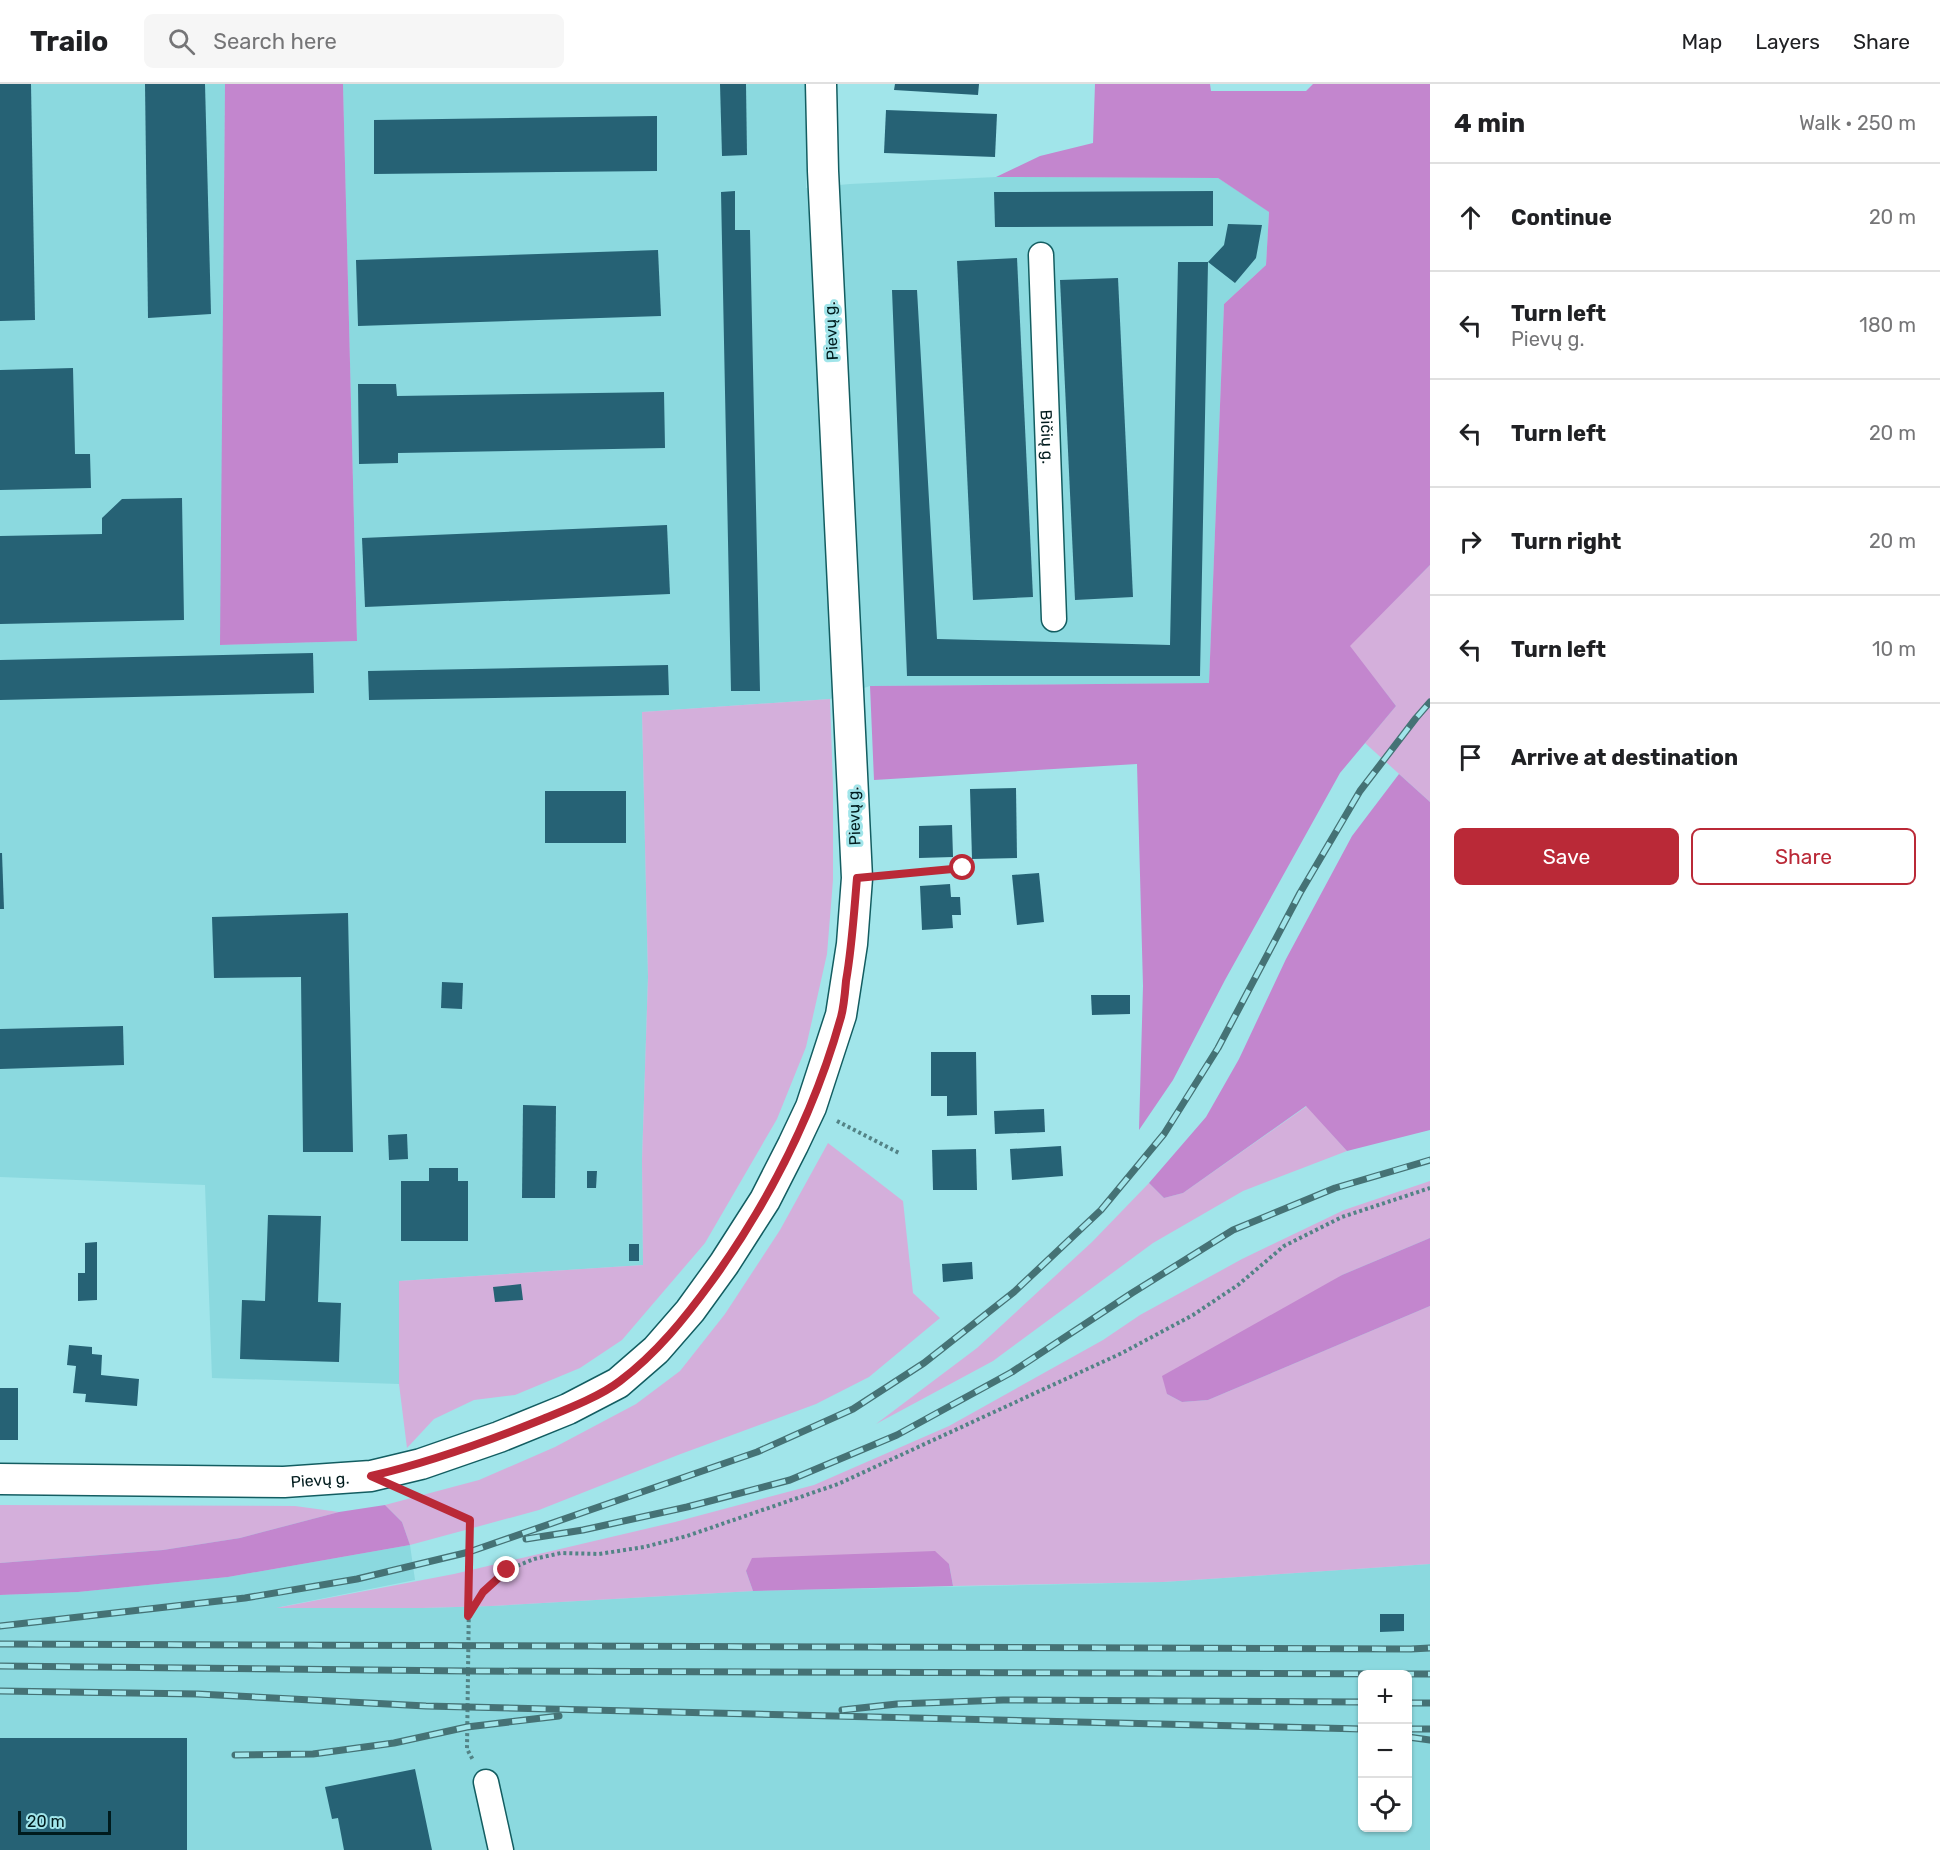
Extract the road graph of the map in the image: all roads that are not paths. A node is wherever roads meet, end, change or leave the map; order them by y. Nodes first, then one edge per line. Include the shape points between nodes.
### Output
1 (821, 84) edge
2 (1041, 255) dead end
3 (1054, 619) dead end
4 (0, 1479) edge
5 (486, 1782) road end
6 (501, 1850) edge

1 - 4 street, Pievų g. via 857,878 841,1015 811,1107 765,1200 690,1311 656,1350 618,1383 568,1409 499,1437 421,1464 371,1476 284,1482
2 - 3 street, Bičių g.
5 - 6 street

